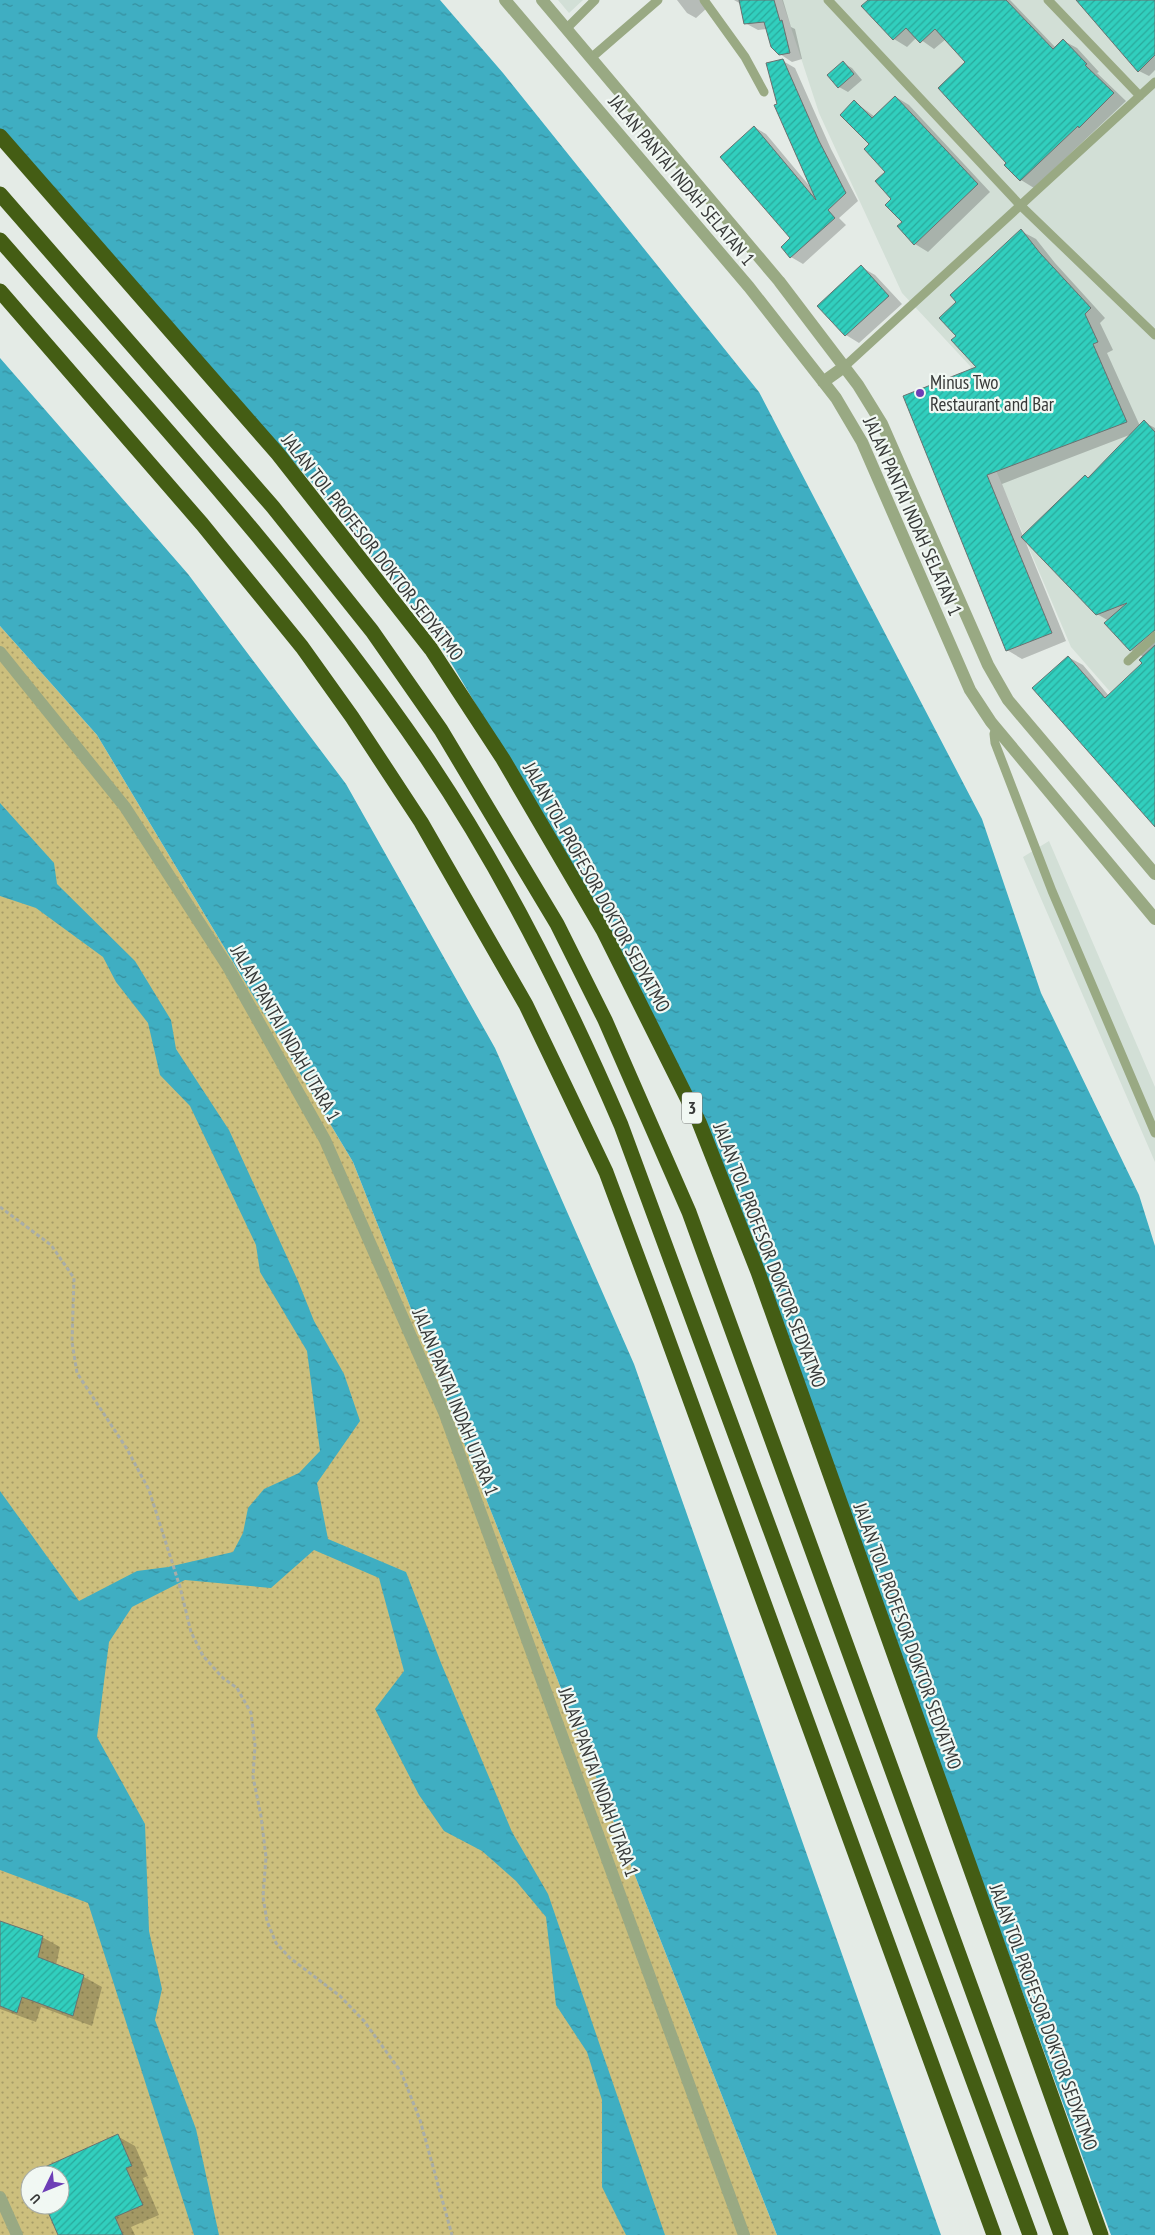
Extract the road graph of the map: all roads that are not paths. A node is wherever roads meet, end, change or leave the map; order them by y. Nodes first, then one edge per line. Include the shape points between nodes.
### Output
1 (505, 0) edge
2 (542, 0) edge
3 (595, 0) edge
4 (658, 0) edge
5 (704, 0) edge
6 (828, 0) edge
7 (1048, 0) edge
8 (566, 29) junction
9 (591, 58) junction
10 (1155, 82) edge
11 (764, 92) dead end
12 (1140, 96) junction
13 (0, 136) edge
14 (0, 194) edge
15 (1020, 205) junction
16 (0, 240) edge
17 (0, 291) edge
18 (1155, 335) edge
19 (844, 367) junction
20 (823, 382) junction
21 (1155, 636) edge
22 (0, 652) edge
23 (1128, 661) dead end
24 (996, 728) junction
25 (1155, 874) edge
26 (1155, 919) edge
27 (1155, 1133) edge
28 (0, 2196) edge
29 (17, 2235) edge
30 (744, 2235) edge
31 (994, 2235) edge
32 (1030, 2235) edge
33 (1061, 2235) edge
34 (1101, 2235) edge

1 - 20 street, JALAN PANTAI INDAH SELATAN 1 via 749,287
2 - 8 street, JALAN PANTAI INDAH SELATAN 1
3 - 8 lane
4 - 9 lane
5 - 11 lane via 745,57
6 - 15 lane
7 - 12 lane
8 - 9 street, JALAN PANTAI INDAH SELATAN 1
9 - 19 street, JALAN PANTAI INDAH SELATAN 1 via 779,281
10 - 12 lane
12 - 15 lane
13 - 34 highway, JALAN TOL PROFESOR DOKTOR SEDYATMO / 3 via 278,454 431,649 503,759 603,930 699,1122 758,1272
14 - 33 highway via 274,507 372,631 441,730 557,924 605,1020 689,1212
15 - 18 lane
15 - 19 lane
16 - 32 highway via 239,513 362,667 425,756 489,859 540,952 584,1040 621,1126
17 - 31 highway via 202,524 302,647 421,822 526,1005 606,1172
19 - 20 street
19 - 25 street, JALAN PANTAI INDAH SELATAN 1 via 882,424 988,665 1008,700
20 - 24 street, JALAN PANTAI INDAH SELATAN 1 via 862,442 970,690
21 - 23 lane
22 - 30 street, JALAN PANTAI INDAH UTARA 1 via 125,807 228,967 325,1140 444,1412
24 - 26 street, JALAN PANTAI INDAH SELATAN 1
24 - 27 lane via 995,743 1049,882
28 - 29 street

